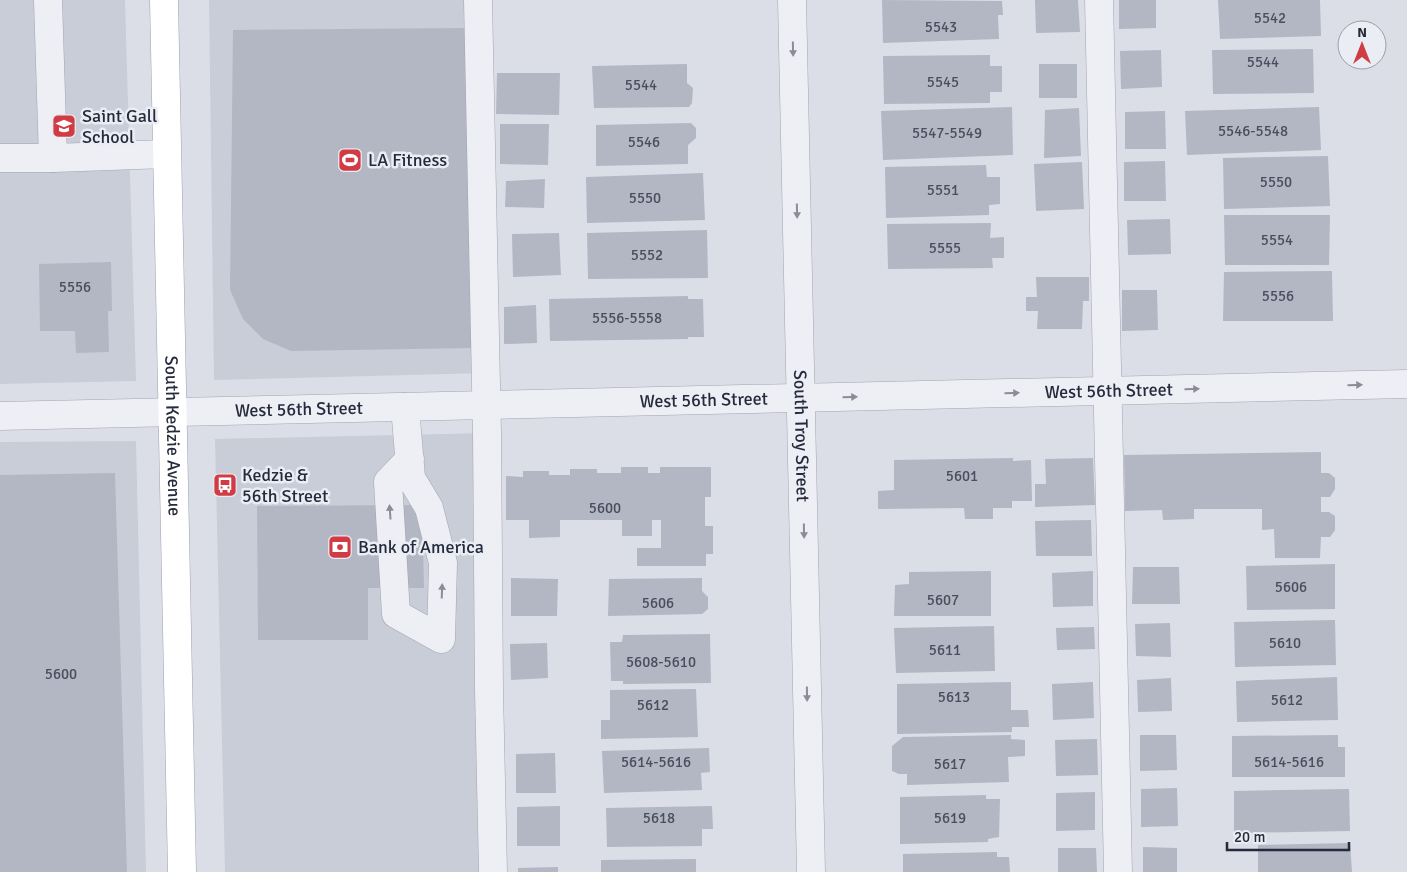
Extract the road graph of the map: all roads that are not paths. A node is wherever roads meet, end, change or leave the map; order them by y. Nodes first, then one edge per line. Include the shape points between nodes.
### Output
1 (48, 0) edge
2 (164, 0) edge
3 (478, 0) edge
4 (792, 0) edge
5 (1099, 0) edge
6 (166, 154) junction
7 (0, 158) edge
8 (53, 158) junction
9 (1407, 384) edge
10 (1108, 391) junction
11 (801, 398) junction
12 (487, 405) junction
13 (405, 407) junction
14 (172, 412) junction
15 (0, 416) edge
16 (410, 459) junction
17 (182, 872) edge
18 (492, 872) edge
19 (811, 872) edge
20 (1118, 872) edge

1 - 8 street
2 - 6 main road, South Kedzie Avenue
3 - 12 street
4 -> 11 street, South Troy Street
5 - 10 street
6 - 8 street
6 - 14 main road, South Kedzie Avenue
7 - 8 street
10 -> 9 street, West 56th Street
11 -> 10 street, West 56th Street
10 - 20 street
11 - 12 street, West 56th Street
11 -> 19 street, South Troy Street
12 - 13 street, West 56th Street
12 - 18 street
13 - 14 street, West 56th Street
13 - 16 street
14 - 15 street, West 56th Street
14 - 17 main road, South Kedzie Avenue
16 - 16 street via 388,482 396,614 441,640 443,563 429,508 411,478

